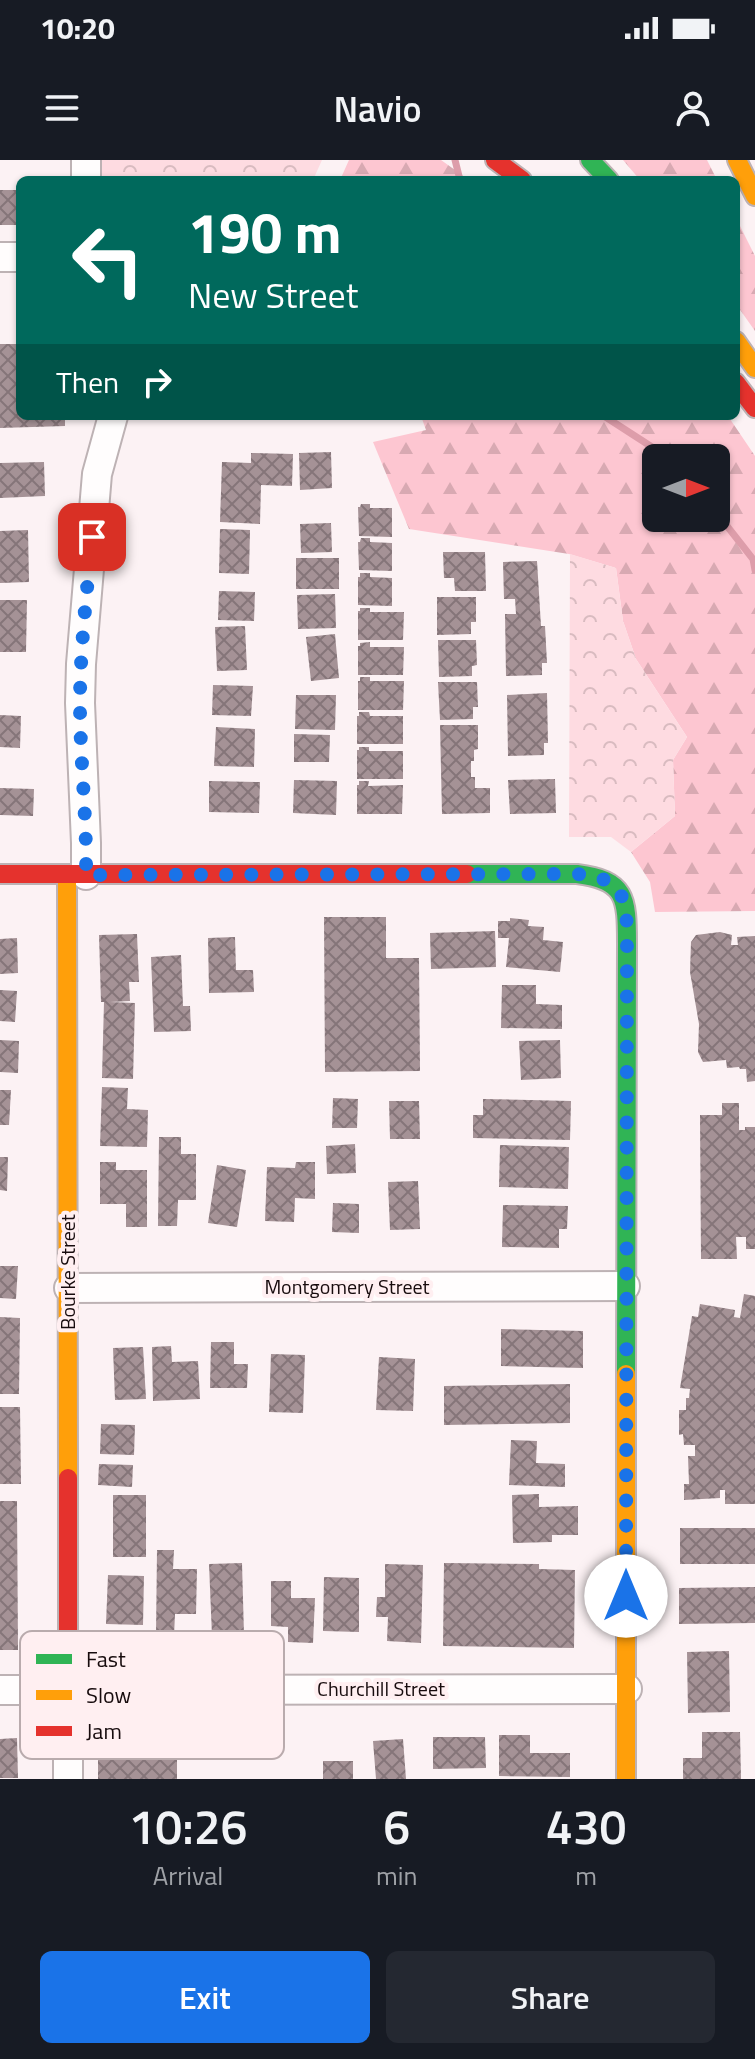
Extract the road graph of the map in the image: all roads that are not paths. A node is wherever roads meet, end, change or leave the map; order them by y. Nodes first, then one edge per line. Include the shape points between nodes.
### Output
1 (495, 160) edge
2 (590, 160) edge
3 (737, 160) edge
4 (517, 176) edge
5 (605, 176) edge
6 (755, 196) edge
7 (740, 347) edge
8 (755, 368) edge
9 (740, 388) edge
10 (755, 408) edge
11 (112, 420) edge
12 (0, 874) edge
13 (76, 874) junction
14 (625, 1286) junction
15 (69, 1288) junction
16 (68, 1631) edge
17 (627, 1689) junction
18 (284, 1690) edge
19 (626, 1779) edge

1 - 4 main road
2 - 5 main road
3 - 6 main road
7 - 8 main road
9 - 10 main road
11 - 13 street via 97,474 81,664 86,843
12 - 13 main road
13 - 14 main road via 577,874 613,884 627,919
13 - 15 main road, Bourke Street
14 - 15 street, Montgomery Street
14 - 17 main road
15 - 16 main road, Bourke Street
17 - 18 street, Churchill Street
17 - 19 main road

